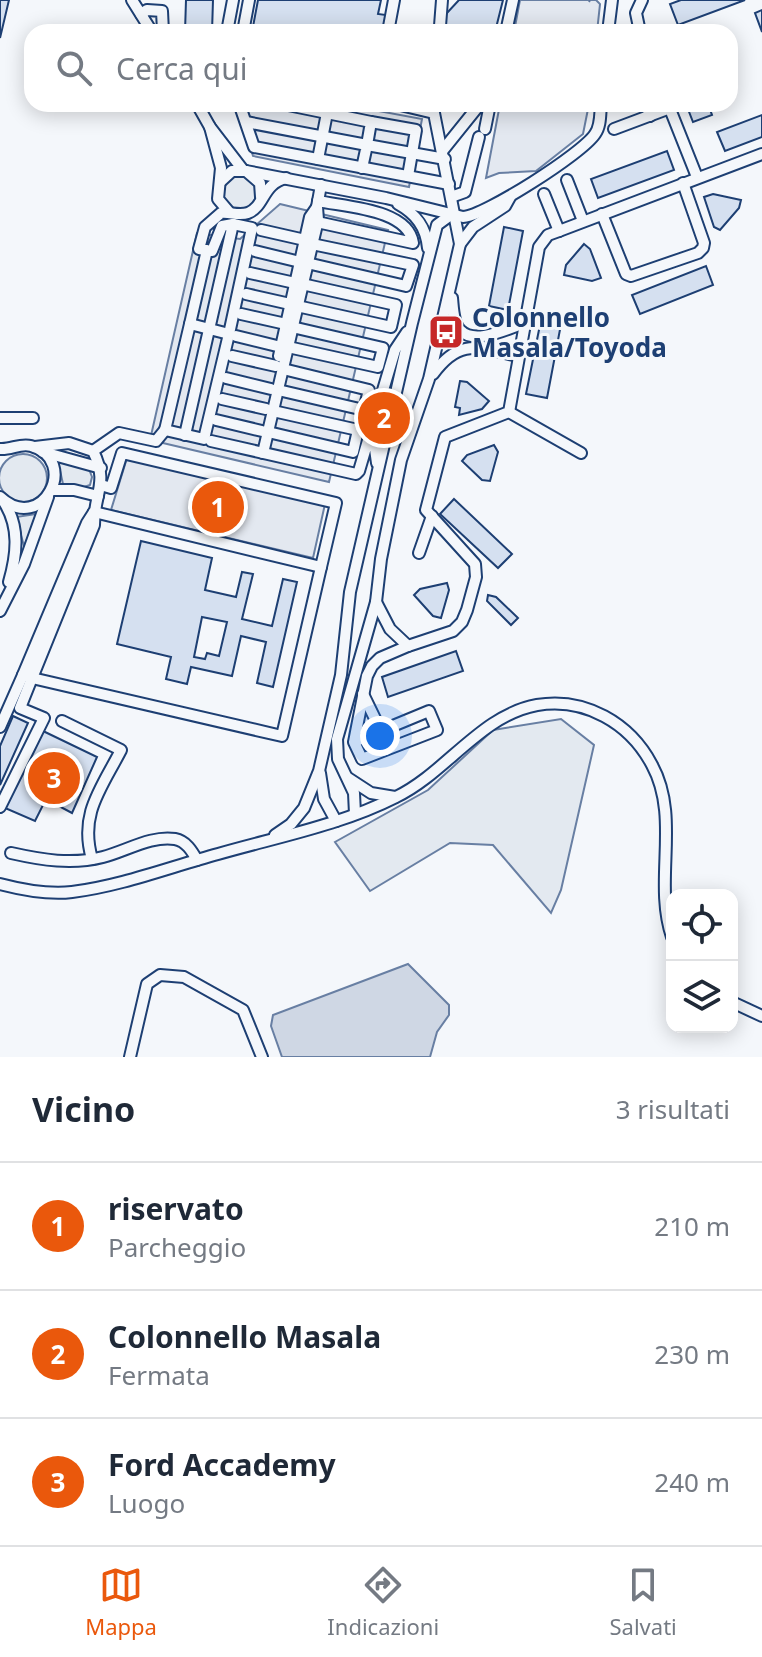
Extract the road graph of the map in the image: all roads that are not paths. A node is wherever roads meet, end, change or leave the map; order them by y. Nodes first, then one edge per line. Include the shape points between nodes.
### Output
1 (132, 0) edge
2 (233, 0) edge
3 (249, 0) edge
4 (394, 0) edge
5 (442, 0) edge
6 (513, 0) edge
7 (612, 0) edge
8 (642, 0) edge
9 (141, 14) junction
10 (147, 24) edge
11 (163, 24) edge
12 (228, 24) edge
13 (244, 24) edge
14 (390, 24) edge
15 (440, 24) edge
16 (508, 24) edge
17 (609, 24) edge
18 (638, 24) edge
19 (201, 112) edge
20 (209, 112) edge
21 (244, 112) edge
22 (322, 112) edge
23 (430, 112) edge
24 (474, 112) edge
25 (488, 112) edge
26 (600, 112) edge
27 (649, 112) edge
28 (658, 112) edge
29 (671, 112) edge
30 (327, 113) junction
31 (650, 116) junction
32 (207, 122) junction
33 (246, 122) junction
34 (371, 122) junction
35 (614, 129) dead end
36 (323, 136) junction
37 (367, 145) junction
38 (412, 153) junction
39 (762, 154) edge
40 (444, 155) junction
41 (318, 159) junction
42 (362, 168) junction
43 (245, 171) junction
44 (408, 176) junction
45 (697, 177) junction
46 (286, 178) junction
47 (567, 180) dead end
48 (219, 183) junction
49 (683, 183) junction
50 (449, 184) junction
51 (321, 185) junction
52 (544, 194) dead end
53 (511, 196) junction
54 (261, 197) junction
55 (451, 197) junction
56 (386, 198) junction
57 (317, 204) junction
58 (229, 212) junction
59 (452, 214) junction
60 (602, 214) junction
61 (583, 221) junction
62 (317, 222) junction
63 (233, 224) junction
64 (261, 230) dead end
65 (559, 231) junction
66 (433, 240) junction
67 (308, 242) junction
68 (206, 250) junction
69 (458, 250) junction
70 (255, 251) dead end
71 (429, 255) junction
72 (304, 262) junction
73 (250, 273) dead end
74 (299, 284) junction
75 (451, 293) junction
76 (246, 294) dead end
77 (294, 305) junction
78 (241, 314) dead end
79 (412, 323) junction
80 (525, 323) junction
81 (190, 324) junction
82 (289, 326) junction
83 (209, 329) junction
84 (233, 335) junction
85 (284, 347) junction
86 (232, 356) dead end
87 (518, 356) junction
88 (279, 368) junction
89 (226, 378) dead end
90 (429, 379) junction
91 (274, 389) junction
92 (406, 390) junction
93 (222, 399) dead end
94 (420, 400) junction
95 (270, 410) junction
96 (509, 412) junction
97 (0, 418) edge
98 (33, 418) dead end
99 (216, 420) dead end
100 (372, 427) junction
101 (165, 430) junction
102 (265, 431) junction
103 (185, 435) junction
104 (211, 441) dead end
105 (39, 450) junction
106 (93, 451) junction
107 (2, 452) edge
108 (260, 452) junction
109 (581, 453) dead end
110 (101, 468) junction
111 (377, 469) junction
112 (100, 491) junction
113 (50, 493) junction
114 (1, 499) edge
115 (94, 512) junction
116 (432, 516) junction
117 (419, 553) dead end
118 (358, 555) junction
119 (381, 559) junction
120 (321, 567) junction
121 (5, 598) junction
122 (376, 602) junction
123 (0, 611) edge
124 (408, 646) junction
125 (28, 676) junction
126 (363, 694) junction
127 (62, 721) dead end
128 (0, 727) edge
129 (381, 731) junction
130 (354, 742) junction
131 (319, 771) junction
132 (346, 777) junction
133 (397, 797) junction
134 (0, 807) edge
135 (355, 814) junction
136 (336, 821) junction
137 (267, 840) junction
138 (11, 853) dead end
139 (92, 859) junction
140 (197, 860) junction
141 (0, 884) edge
142 (666, 910) edge
143 (738, 1005) edge
144 (762, 1016) edge
145 (130, 1057) edge
146 (262, 1057) edge

1 - 9 street
2 - 12 street
3 - 13 street
4 - 14 street
5 - 15 street
6 - 16 street
7 - 17 street
8 - 18 street
9 - 10 street
9 - 11 street via 162,11
19 - 32 street
20 - 32 street
21 - 33 street
22 - 30 street
23 - 40 street
24 - 40 street
25 - 55 street via 465,192
26 - 53 street via 597,133 590,140
27 - 31 street
28 - 31 street
29 - 45 street
30 - 34 street
30 - 36 street
31 - 35 street
32 - 43 street
32 - 48 street via 221,168
33 - 36 street
33 - 41 street via 254,147
34 - 37 street
34 - 38 street via 416,130
36 - 37 street
36 - 41 street
37 - 38 street
37 - 42 street
38 - 40 street
38 - 44 street
39 - 45 street
40 - 50 street
41 - 42 street
42 - 44 street
43 - 46 street
43 - 48 street via 228,173
43 - 54 street via 260,183
44 - 50 street
45 - 49 street
46 - 51 street
46 - 54 street via 272,183
47 - 61 street
48 - 58 street via 218,199
49 - 60 street
49 - 60 street via 704,243 698,253 626,274
50 - 55 street
51 - 56 street
51 - 57 street
52 - 65 street
53 - 59 street via 473,217
53 - 69 street via 473,227
54 - 58 street via 251,211
55 - 59 street
56 - 59 street
56 - 71 street via 417,218
57 - 62 street
57 - 62 street via 395,218 410,230 413,243
57 - 67 street
58 - 68 street via 205,227
59 - 66 street via 437,225
59 - 69 street
60 - 61 street
61 - 65 street
62 - 67 street
63 - 68 street via 219,229
63 - 83 street
63 - 84 street via 252,228
64 - 67 street
65 - 80 street via 539,247
66 - 69 street via 446,236
66 - 71 street
67 - 72 street
67 - 72 street via 413,265 412,273 406,286
68 - 81 street
69 - 75 street
70 - 72 street
71 - 79 street
72 - 74 street
73 - 74 street
74 - 77 street
74 - 77 street via 396,305 391,327
75 - 80 street via 457,326 465,333 489,335
75 - 90 street
76 - 77 street
77 - 82 street
78 - 82 street
79 - 92 street
79 - 100 street via 395,350
80 - 87 street
81 - 83 street
81 - 101 street
82 - 85 street
82 - 85 street via 383,348 378,367
83 - 84 street
83 - 103 street
84 - 85 street
84 - 103 street via 204,439
85 - 88 street
86 - 88 street
87 - 90 street via 469,347 445,358
87 - 96 street
88 - 91 street
88 - 91 street via 369,390 364,410
89 - 91 street
90 - 94 street
91 - 95 street
92 - 94 street
92 - 111 street
93 - 95 street
94 - 119 street via 401,460
95 - 102 street
95 - 102 street via 358,430 353,452
96 - 109 street
96 - 116 street via 445,437 426,510
97 - 98 street
99 - 102 street
100 - 108 street via 356,474
100 - 111 street
101 - 103 street
101 - 106 street via 156,441 119,433
102 - 108 street
104 - 108 street
105 - 106 street via 69,443
105 - 107 street via 21,445
105 - 110 street
105 - 113 street via 54,468
106 - 110 street
110 - 112 street
111 - 118 street
112 - 113 street
112 - 115 street
112 - 120 street via 111,488 122,453 336,503
113 - 114 street via 28,508
113 - 121 street via 24,564
114 - 121 street via 11,513 16,539
115 - 120 street
115 - 125 street
116 - 117 street
116 - 124 street via 475,564 476,577 462,622 448,633
118 - 119 street via 370,563
118 - 131 street via 341,675
119 - 122 street
120 - 125 street via 282,736
121 - 123 street
122 - 124 street via 390,629
122 - 132 street via 337,739
124 - 126 street via 375,662
125 - 128 street
125 - 134 street via 20,708 44,718
126 - 129 street
126 - 130 street
127 - 139 street via 121,750 88,815
129 - 130 street
129 - 130 street via 429,711 437,730 362,759
131 - 136 street via 324,799
131 - 137 street via 304,808
132 - 133 street via 371,793
132 - 135 street
133 - 135 street
133 - 142 street via 514,712 557,703 607,717 640,747 662,788
135 - 136 street
136 - 137 street
137 - 140 street
138 - 139 street via 48,861
139 - 140 street via 174,839
140 - 141 street via 70,892
143 - 144 street
145 - 146 street via 147,984 160,975 184,977 243,1010

